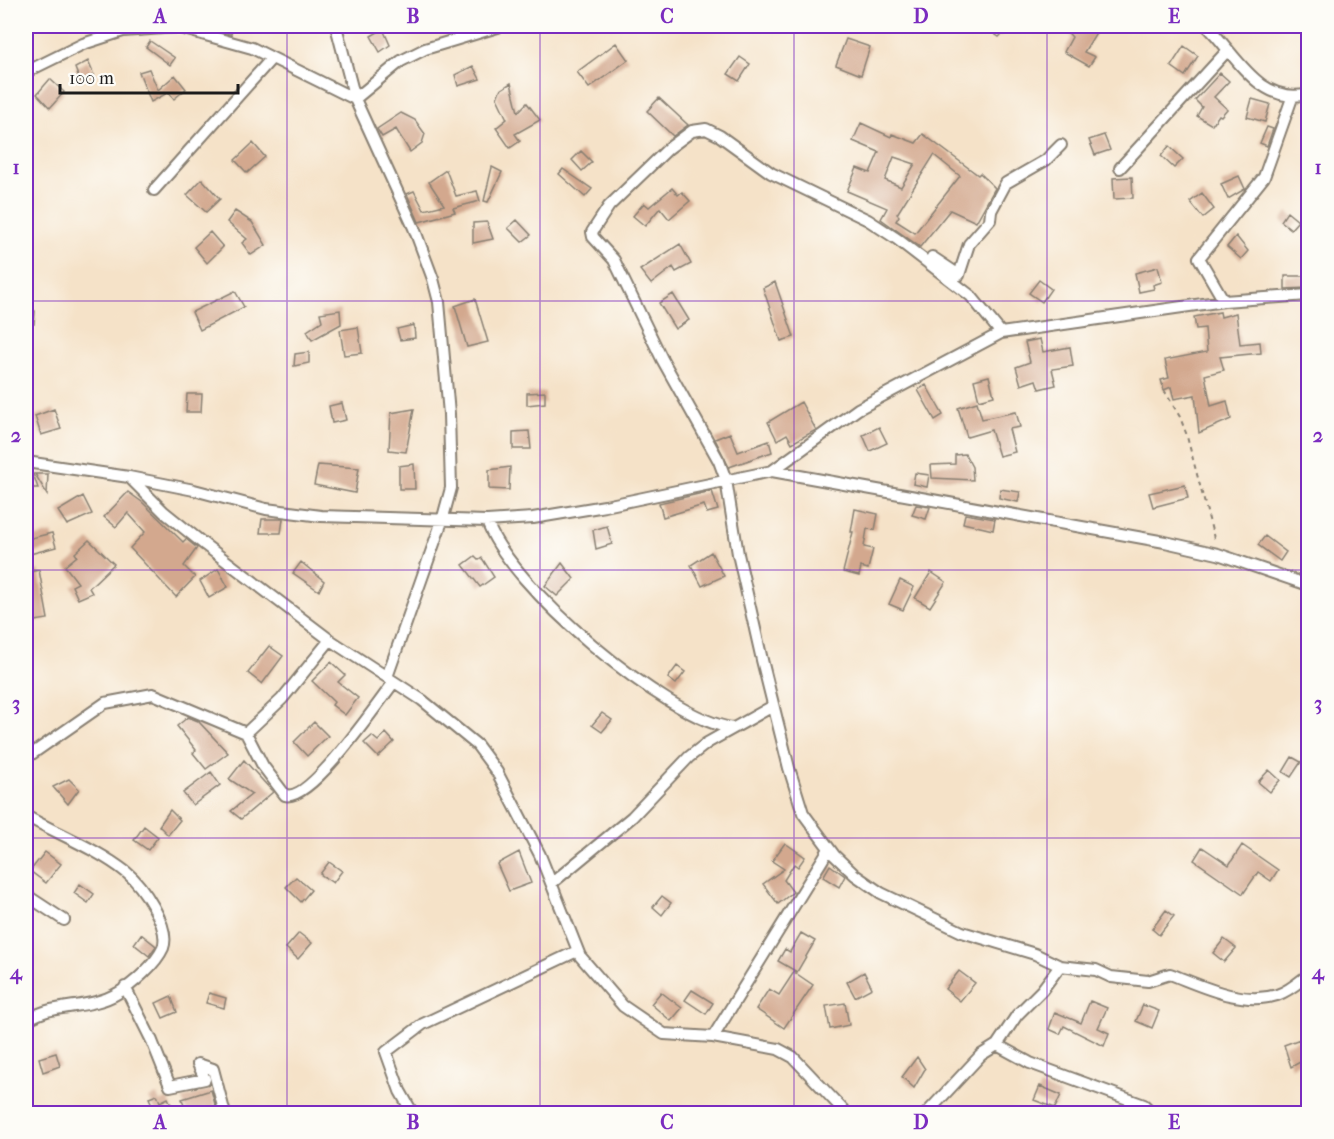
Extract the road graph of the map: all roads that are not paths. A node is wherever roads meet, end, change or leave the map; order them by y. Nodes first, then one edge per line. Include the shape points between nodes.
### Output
1 (336, 26) edge
2 (501, 26) edge
3 (1207, 26) edge
4 (1227, 51) junction
5 (272, 58) junction
6 (26, 72) edge
7 (1308, 94) edge
8 (1292, 98) junction
9 (355, 99) junction
10 (1061, 145) dead end
11 (1120, 168) dead end
12 (154, 190) dead end
13 (929, 264) junction
14 (1308, 295) edge
15 (1224, 301) junction
16 (1001, 333) junction
17 (26, 462) edge
18 (771, 471) junction
19 (129, 477) junction
20 (726, 480) junction
21 (442, 521) junction
22 (487, 521) junction
23 (1308, 585) edge
24 (330, 640) junction
25 (391, 679) junction
26 (773, 706) junction
27 (733, 728) junction
28 (246, 732) junction
29 (26, 758) edge
30 (26, 816) edge
31 (829, 849) junction
32 (552, 883) junction
33 (26, 895) edge
34 (64, 920) dead end
35 (577, 951) junction
36 (1060, 966) junction
37 (1308, 975) edge
38 (125, 987) junction
39 (26, 1020) edge
40 (713, 1037) junction
41 (998, 1045) junction
42 (225, 1113) edge
43 (413, 1113) edge
44 (847, 1113) edge
45 (926, 1113) edge
46 (1154, 1113) edge

1 - 9 street
2 - 9 street via 425,49 401,61
3 - 4 street
4 - 8 street via 1263,85
4 - 11 street
5 - 6 street via 202,32 149,27 83,44
5 - 9 street
5 - 12 street
7 - 8 street
8 - 15 street via 1264,177 1199,258
9 - 21 street via 426,257 439,302 451,448 451,488
10 - 13 street via 1006,183 990,220 969,244 959,275 932,257
13 - 16 street via 971,296
13 - 20 street via 868,220 771,172 705,129 692,131 669,148 609,207 593,237 614,260
14 - 15 street
15 - 16 street
16 - 18 street via 858,409
17 - 19 street
18 - 20 street
18 - 23 street via 1049,523 1095,528 1218,554
19 - 21 street via 266,509 321,516
19 - 24 street via 164,512
20 - 22 street via 605,506
20 - 26 street via 738,554
21 - 22 street
21 - 25 street
22 - 27 street via 491,536 531,588 637,680 692,715
24 - 25 street
24 - 28 street via 277,705
25 - 28 street via 328,767 297,795 280,791 250,745
25 - 32 street via 455,726 487,757
26 - 27 street
26 - 31 street via 803,813
27 - 32 street via 689,757 632,817
28 - 29 street via 153,694 105,703
30 - 38 street via 127,873 153,908 163,928 162,949
31 - 36 street via 855,875 920,914
31 - 40 street
32 - 35 street
33 - 34 street
35 - 40 street via 614,998 658,1032
35 - 43 street via 423,1024 386,1052
36 - 37 street via 1148,981 1170,974 1209,989 1256,997 1278,994
36 - 41 street
38 - 39 street via 108,998 47,1011
38 - 42 street via 170,1086 205,1079 198,1064 213,1068
40 - 44 street via 764,1044 786,1053
41 - 45 street via 981,1055
41 - 46 street via 1030,1064 1144,1105

